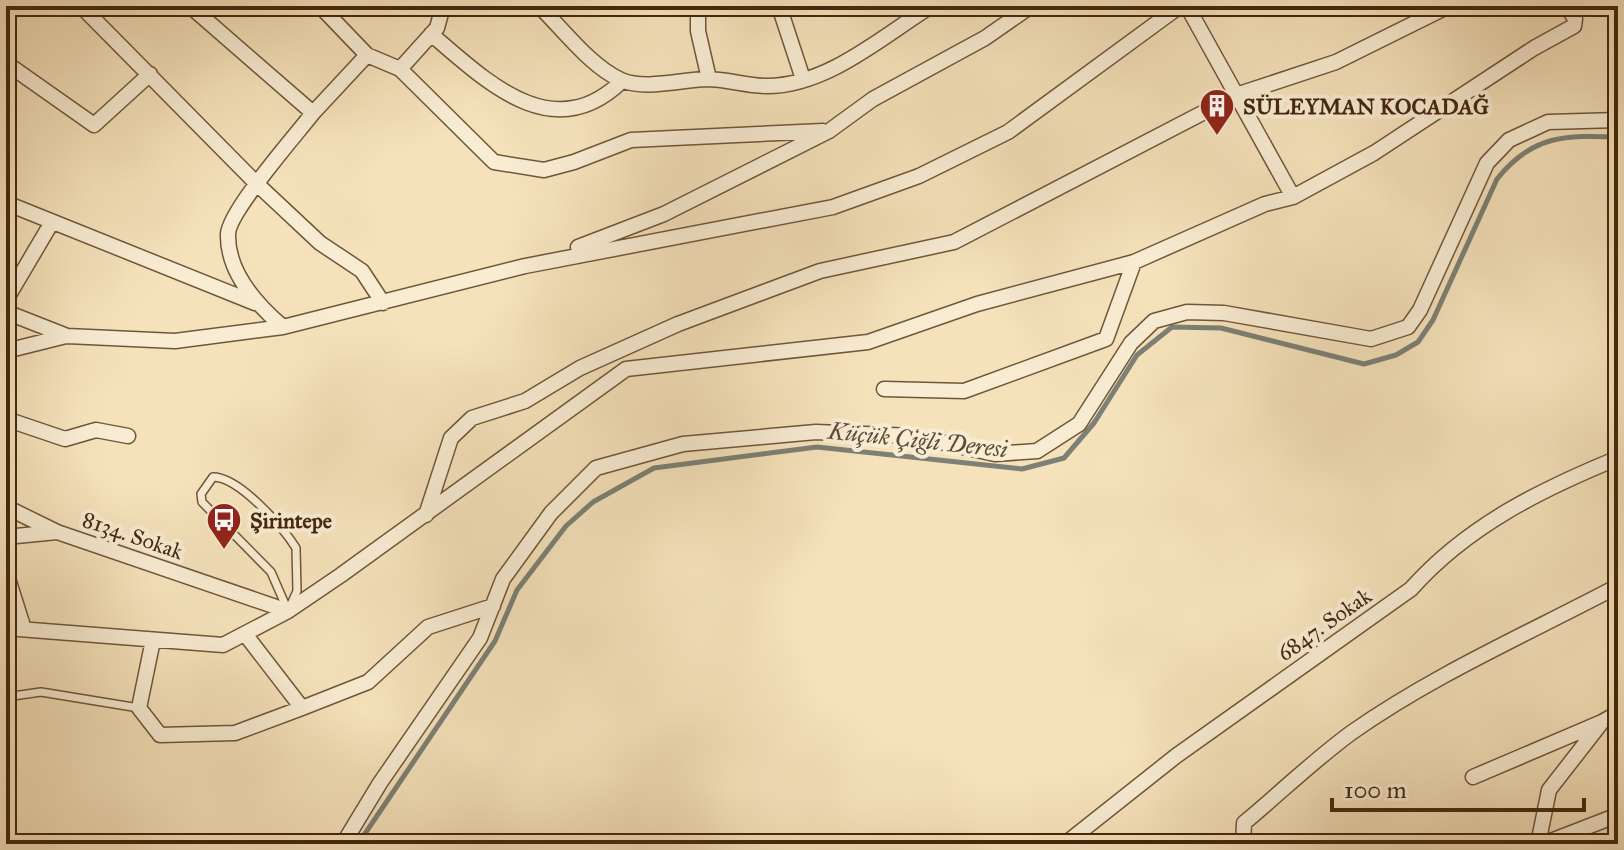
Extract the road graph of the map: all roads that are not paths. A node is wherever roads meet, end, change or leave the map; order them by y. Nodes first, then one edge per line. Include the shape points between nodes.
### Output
1 (81, 6) edge
2 (190, 6) edge
3 (320, 6) edge
4 (443, 6) edge
5 (539, 6) edge
6 (698, 6) edge
7 (779, 6) edge
8 (931, 6) edge
9 (1031, 6) edge
10 (1180, 6) edge
11 (1187, 6) edge
12 (1449, 6) edge
13 (1567, 6) edge
14 (1428, 10) edge
15 (431, 34) junction
16 (367, 55) junction
17 (6, 63) edge
18 (400, 69) junction
19 (150, 74) junction
20 (709, 79) junction
21 (803, 79) junction
22 (622, 81) junction
23 (1239, 94) junction
24 (313, 113) junction
25 (1618, 120) edge
26 (829, 131) junction
27 (257, 184) junction
28 (1293, 197) junction
29 (6, 203) edge
30 (52, 222) junction
31 (1134, 262) junction
32 (525, 266) junction
33 (6, 300) edge
34 (255, 303) junction
35 (383, 303) junction
36 (6, 312) edge
37 (283, 327) junction
38 (67, 336) junction
39 (6, 351) edge
40 (884, 389) dead end
41 (6, 419) edge
42 (128, 436) dead end
43 (1618, 458) edge
44 (6, 507) edge
45 (426, 515) junction
46 (57, 532) junction
47 (6, 537) edge
48 (6, 572) edge
49 (1618, 586) edge
50 (493, 606) junction
51 (288, 611) junction
52 (6, 628) edge
53 (24, 629) junction
54 (245, 634) junction
55 (153, 640) junction
56 (6, 697) edge
57 (139, 708) junction
58 (302, 708) junction
59 (1618, 713) edge
60 (1602, 722) junction
61 (1473, 777) dead end
62 (1618, 815) edge
63 (343, 844) edge
64 (1065, 844) edge
65 (1243, 844) edge
66 (1540, 844) edge

1 - 19 street
2 - 24 street
3 - 16 street
4 - 15 street
5 - 22 street
6 - 20 street
7 - 21 street
8 - 21 street via 839,65
9 - 26 street via 985,38 873,99
10 - 32 street via 1008,132 919,176 833,207
11 - 23 street
12 - 14 street
13 - 28 street via 1575,19 1567,31 1374,153
14 - 23 street via 1336,62
15 - 18 street
15 - 22 street via 499,91 522,102 559,108 590,104
16 - 18 street
16 - 24 street
17 - 19 street via 94,125
18 - 26 street via 494,162 513,166 544,170 631,140
19 - 27 street
20 - 21 street via 769,86
20 - 22 street
23 - 28 street
23 - 45 street via 954,242 820,271 678,324 580,368 525,401 472,418 451,438
24 - 27 street
25 - 50 street via 1548,122 1509,140 1487,163 1408,327 1371,339 1224,313 1187,312 1154,321 1131,343 1079,424 1037,451 995,454 913,436 816,432 683,444 596,468 551,513 503,579
26 - 32 street via 664,214
27 - 34 street via 228,231 231,256
27 - 35 street via 320,243 362,271
28 - 31 street via 1265,204
29 - 30 street
30 - 33 street
30 - 34 street
31 - 40 street via 1106,339 964,391
31 - 45 street via 977,304 868,342 626,369
32 - 35 street
34 - 37 street
35 - 37 street
36 - 38 street
37 - 38 street via 175,341
38 - 39 street
41 - 42 street via 65,439 96,430
43 - 64 street, 6847. Sokak via 1496,516 1438,558 1411,589 1176,756
44 - 46 street
45 - 51 street
46 - 47 street, 8134. Sokak
46 - 51 street, 8134. Sokak
48 - 53 street
49 - 65 street via 1354,731 1287,781 1244,823
50 - 58 street via 428,627 368,682
50 - 63 street via 480,638
51 - 51 lane via 297,591 296,548 244,491 225,477 213,477 201,494 202,502 271,572
51 - 54 street
52 - 53 street
53 - 55 street
54 - 55 street via 223,645
54 - 58 street
55 - 57 street
56 - 57 lane via 41,692
57 - 58 street via 160,735 235,733
59 - 60 street
60 - 61 street
60 - 66 street via 1549,790
62 - 66 street

